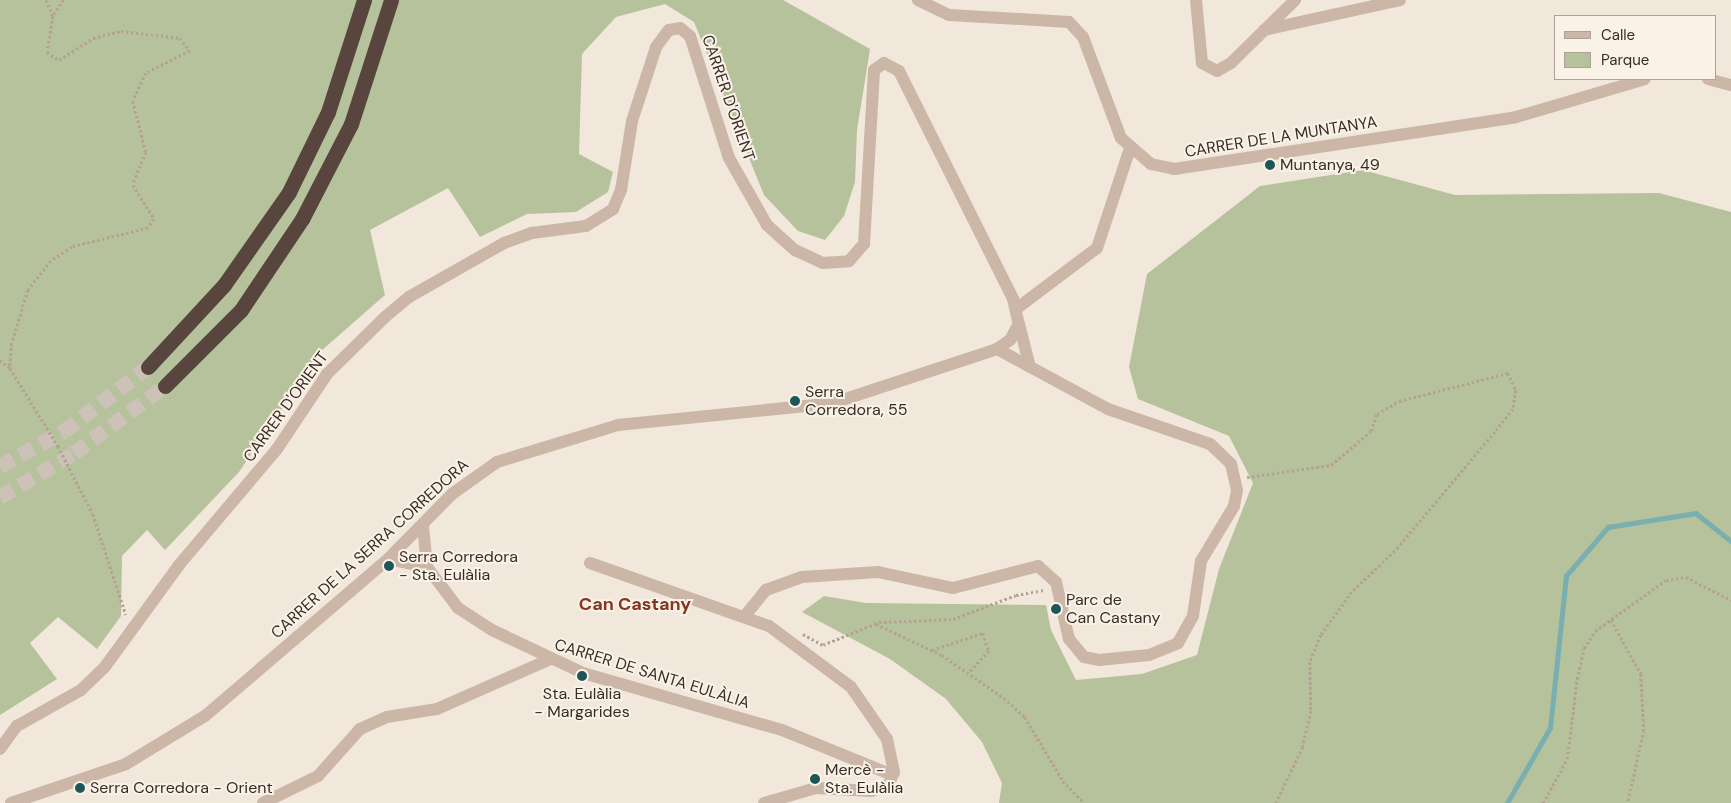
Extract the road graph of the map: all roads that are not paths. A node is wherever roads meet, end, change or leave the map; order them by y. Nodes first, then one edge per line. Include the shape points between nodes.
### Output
1 (364, 0) edge
2 (391, 0) edge
3 (918, 0) edge
4 (1196, 0) edge
5 (1295, 0) edge
6 (1400, 0) edge
7 (1264, 30) junction
8 (1642, 80) edge
9 (1712, 80) edge
10 (1731, 85) edge
11 (1130, 148) junction
12 (1016, 309) junction
13 (1019, 324) junction
14 (997, 349) junction
15 (1030, 366) junction
16 (148, 367) tunnel mouth
17 (165, 386) tunnel mouth
18 (422, 526) junction
19 (388, 559) junction
20 (590, 563) dead end
21 (428, 567) junction
22 (744, 618) junction
23 (548, 660) junction
24 (0, 749) edge
25 (892, 775) junction
26 (10, 803) edge
27 (263, 803) edge
28 (764, 803) edge

1 - 16 highway via 328,112 289,192 224,284
2 - 17 highway via 351,124 302,219 241,310
3 - 11 street, CARRER DE LA MUNTANYA via 949,16 1069,22 1083,37 1111,120
4 - 7 street via 1202,63 1210,70 1226,67
5 - 7 street
6 - 7 street
8 - 11 street, CARRER DE LA MUNTANYA via 1516,117 1190,169 1151,164
9 - 10 street
11 - 12 street via 1097,248
12 - 13 street, CARRER D'ORIENT
12 - 24 street, CARRER D'ORIENT via 899,71 884,63 874,70 864,244 849,261 823,263 795,250 767,226 729,158 690,36 683,29 672,28 659,40 650,65 632,121 621,190 613,209 586,226 532,233 504,243 409,298 385,317 327,374 254,479 178,564 92,681 17,726
13 - 14 street via 1010,340
13 - 15 street, CARRER D'ORIENT
14 - 15 street
14 - 18 street, CARRER DE LA SERRA CORREDORA via 833,404 646,420 542,446 497,462 468,480
15 - 22 street via 1108,409 1210,444 1231,464 1236,481 1234,506 1201,561 1190,626 1173,646 1149,655 1099,660 1084,657 1069,639 1058,590 1050,572 1038,566 953,588 878,572 818,575 766,590
18 - 19 street, CARRER DE LA SERRA CORREDORA
18 - 21 street, CARRER DE SANTA EULÀLIA
19 - 21 street
19 - 26 street, CARRER DE LA SERRA CORREDORA via 205,716 166,743 126,764
20 - 22 street
21 - 23 street, CARRER DE SANTA EULÀLIA via 458,608
22 - 25 street via 769,626 851,687 888,739
23 - 25 street, CARRER DE SANTA EULÀLIA via 782,730
23 - 27 street via 437,709 388,717 360,729 318,776
25 - 28 street via 888,786 871,791 816,788

